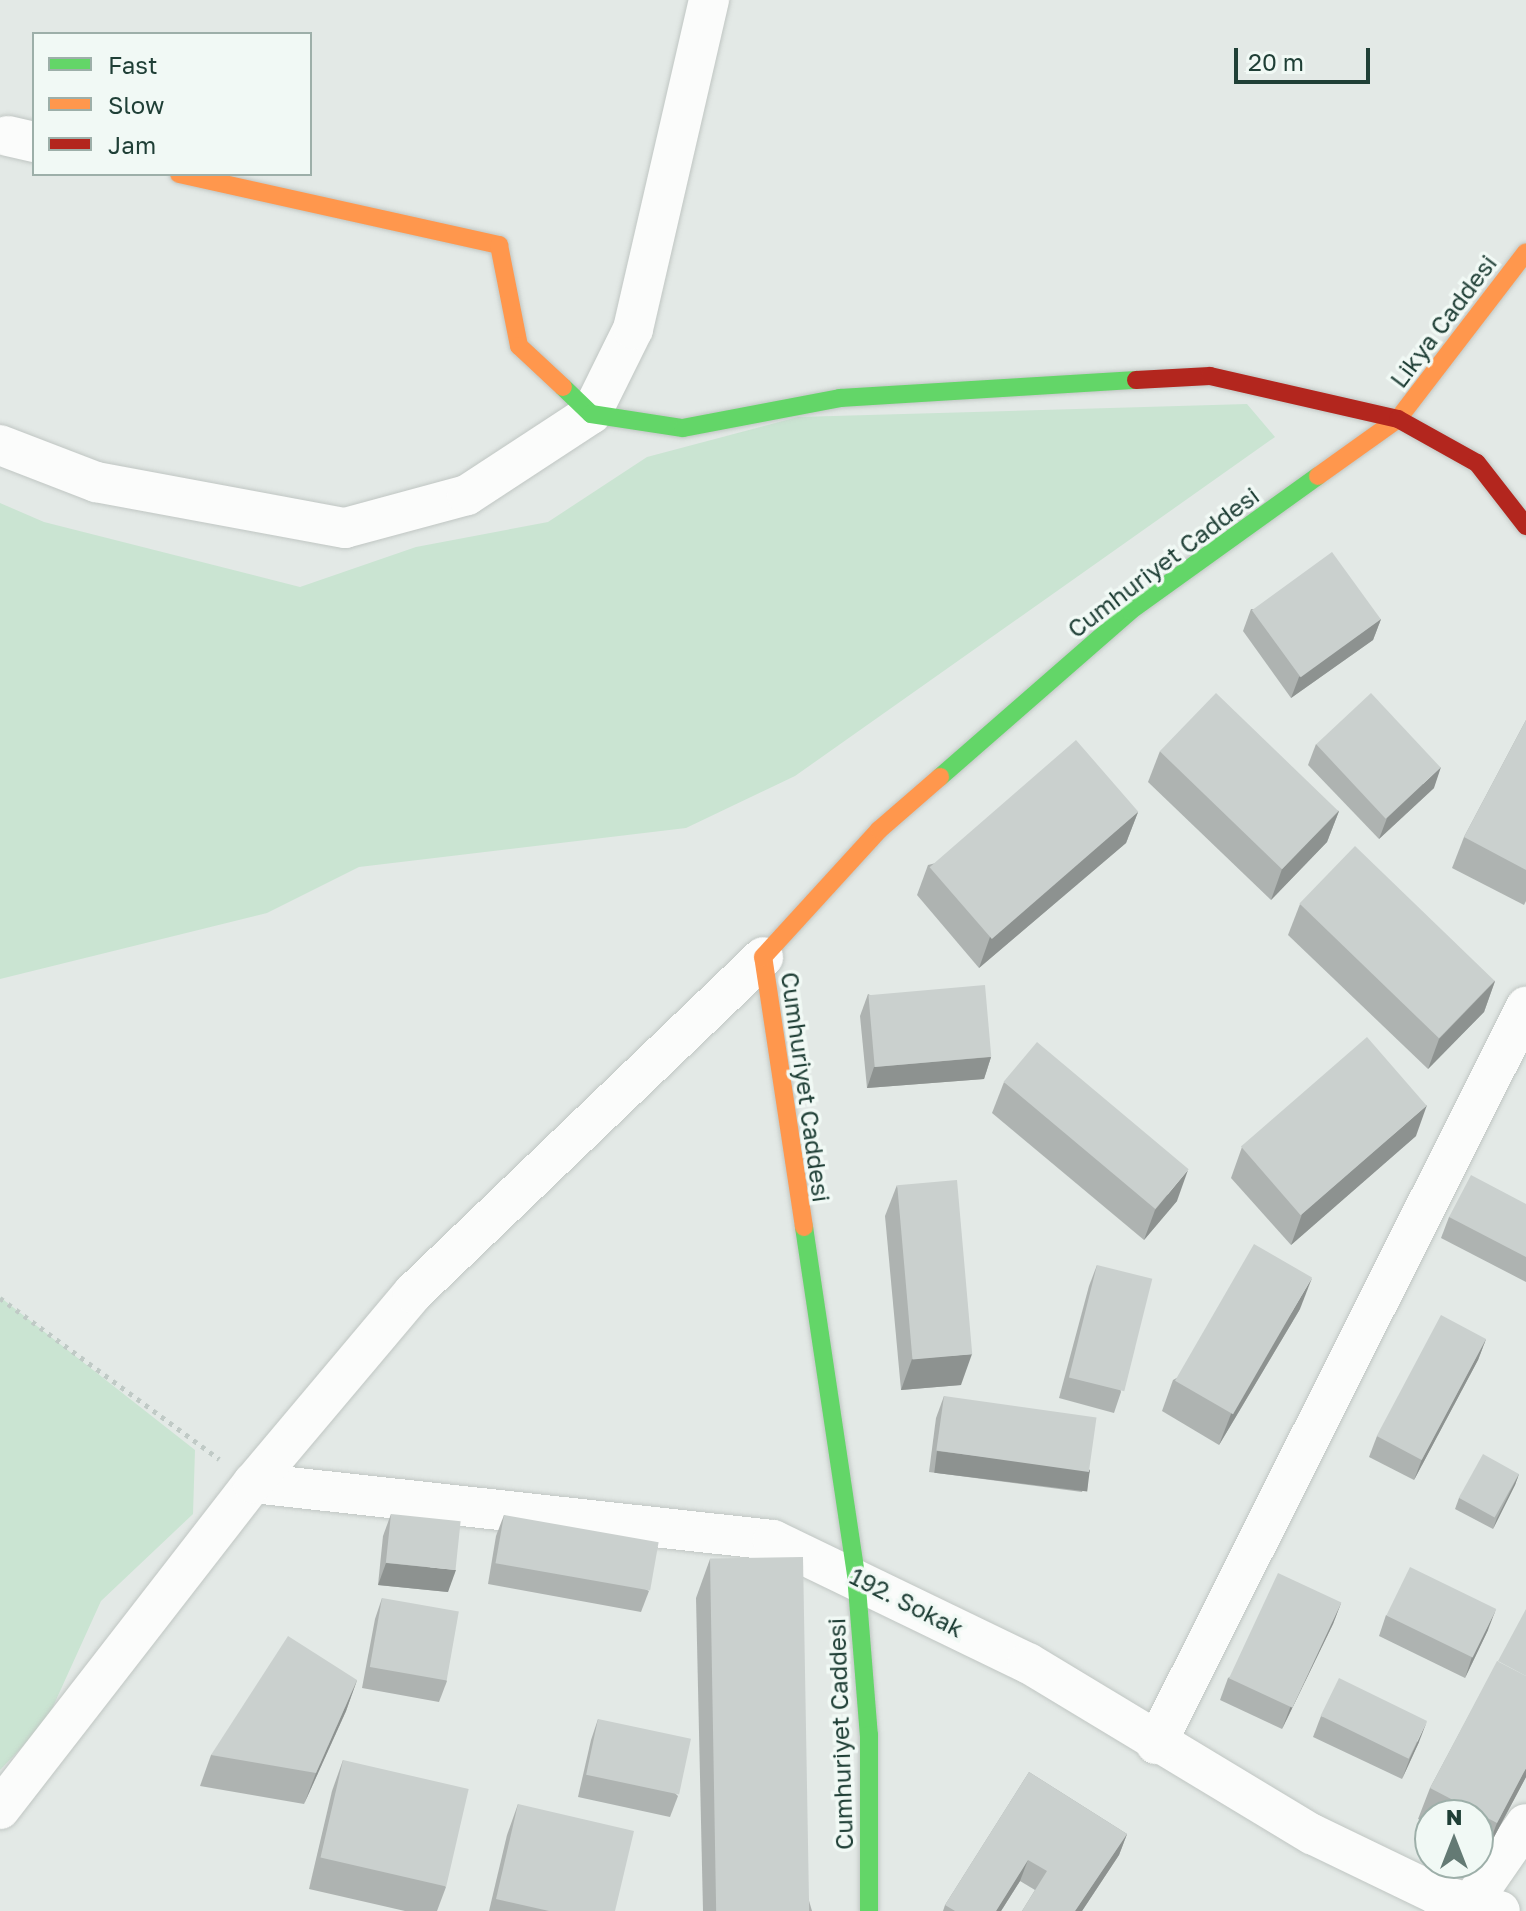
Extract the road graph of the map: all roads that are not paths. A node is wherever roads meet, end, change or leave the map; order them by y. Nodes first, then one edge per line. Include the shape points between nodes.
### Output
1 (709, 0) edge
2 (188, 176) edge
3 (1526, 252) edge
4 (591, 414) junction
5 (1398, 419) junction
6 (0, 445) edge
7 (1526, 526) edge
8 (763, 957) junction
9 (1526, 1007) edge
10 (253, 1483) junction
11 (856, 1575) junction
12 (1156, 1744) junction
13 (0, 1809) edge
14 (1526, 1824) edge
15 (1459, 1905) edge
16 (869, 1911) edge

1 - 4 street via 633,329
2 - 4 street via 499,245 519,346
3 - 5 street, Likya Caddesi
4 - 5 street via 683,428 840,398 1210,376
4 - 6 street via 467,495 345,528 96,482
5 - 7 street via 1477,463
5 - 8 street, Cumhuriyet Caddesi via 1130,611 879,830
8 - 10 street via 413,1293
8 - 11 street, Cumhuriyet Caddesi
9 - 12 street
10 - 11 street, 192. Sokak via 773,1540
10 - 13 street
11 - 12 street, 192. Sokak via 1028,1663
11 - 16 street, Cumhuriyet Caddesi via 869,1735
12 - 15 street, 192. Sokak via 1312,1834
14 - 15 street

